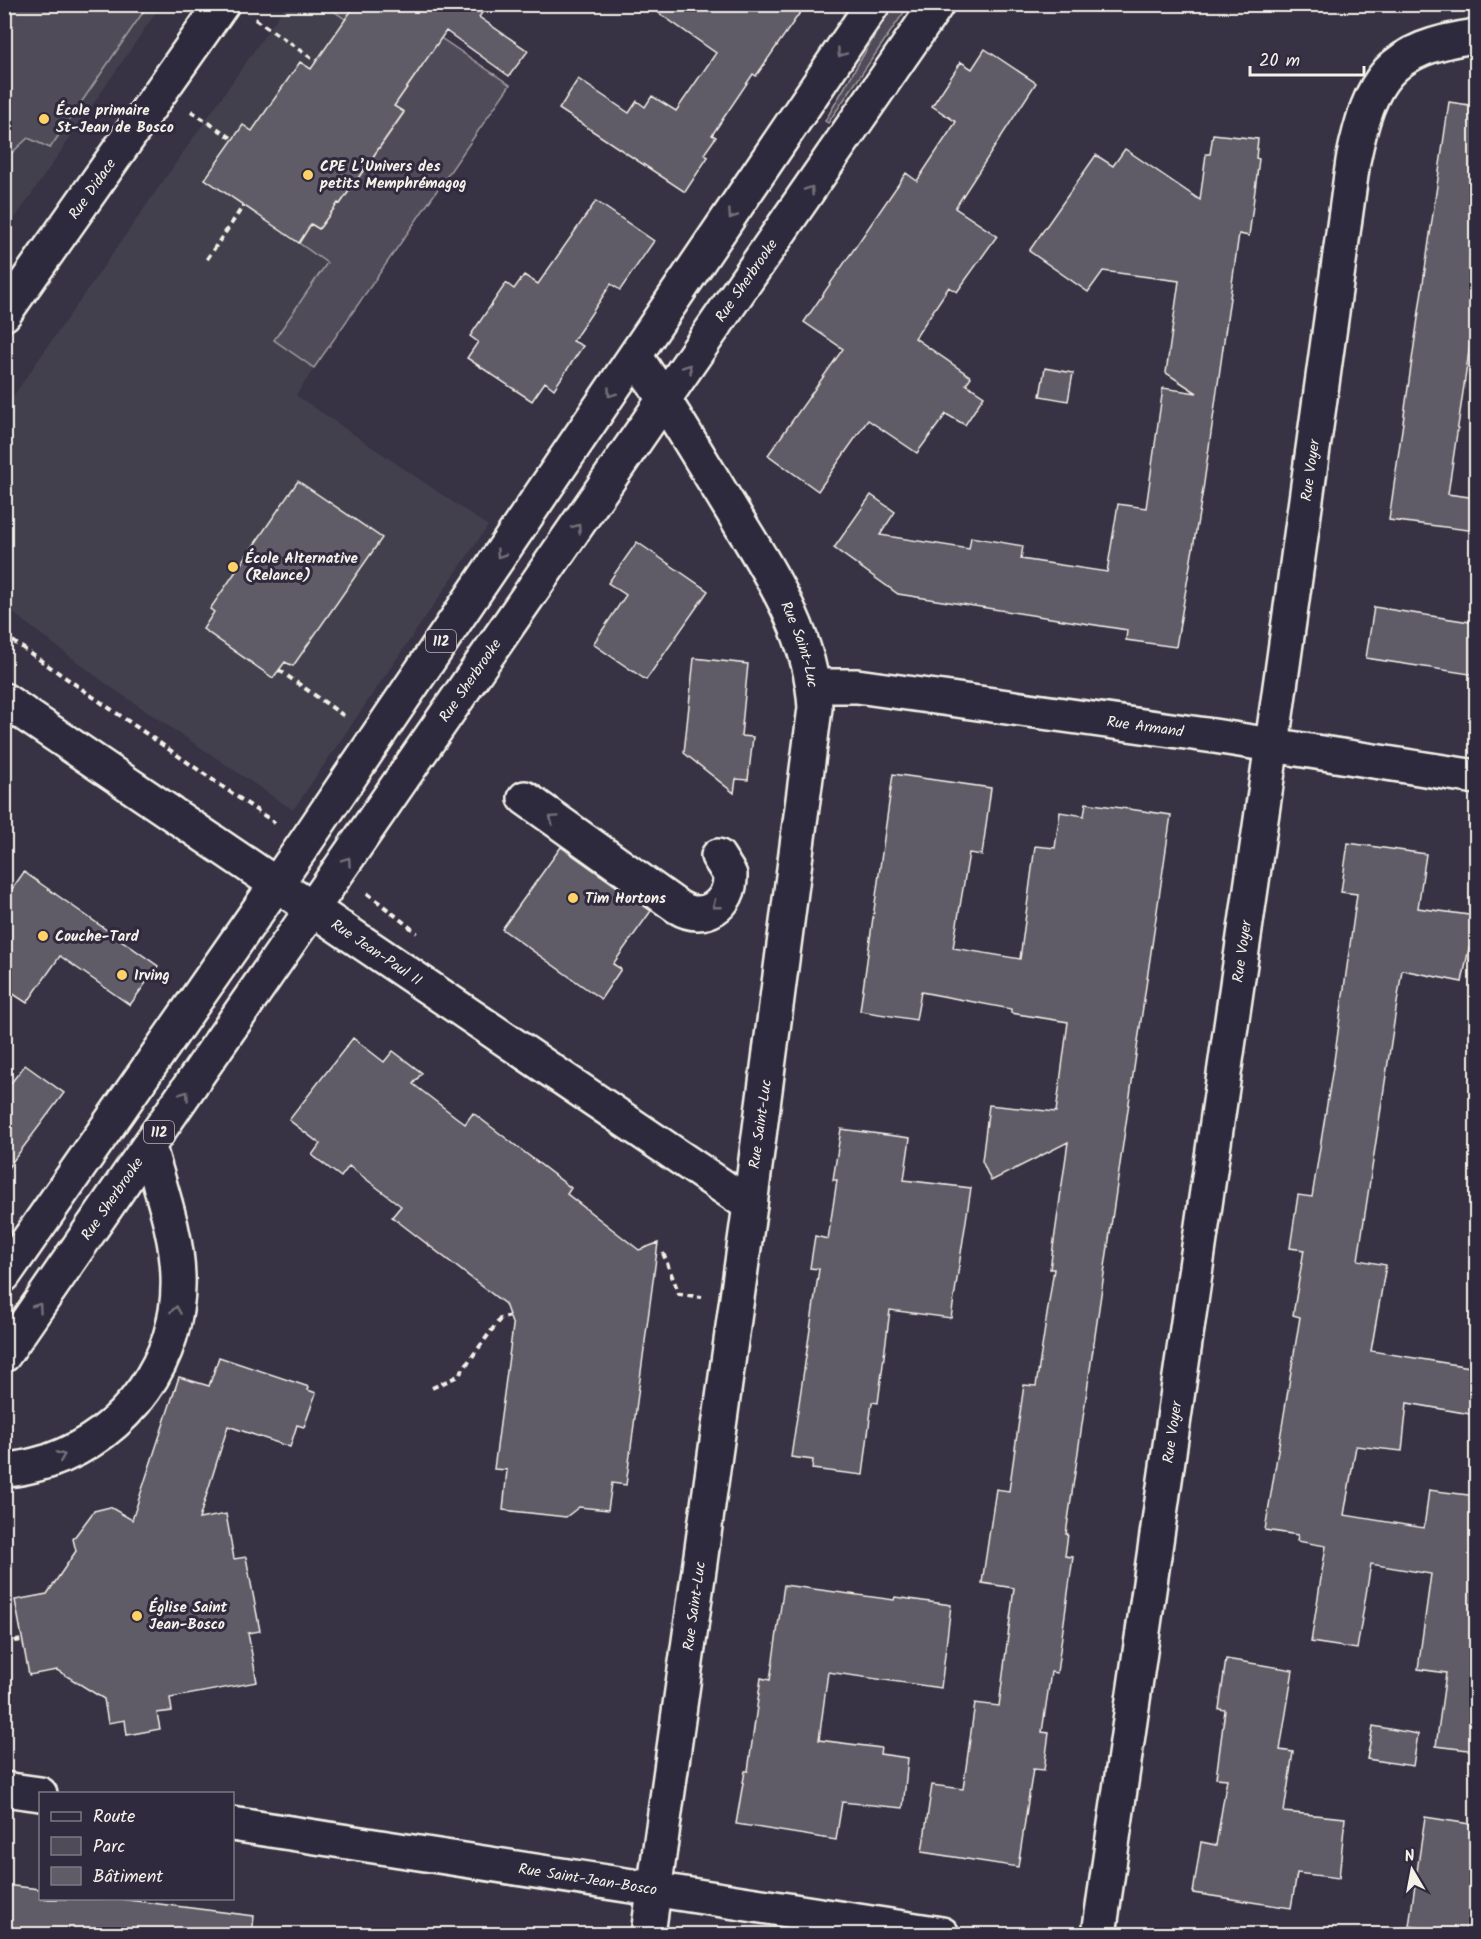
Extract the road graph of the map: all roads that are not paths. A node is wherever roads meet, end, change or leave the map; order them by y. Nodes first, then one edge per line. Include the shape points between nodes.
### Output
1 (222, 4) edge
2 (873, 4) edge
3 (937, 4) edge
4 (1476, 36) edge
5 (4, 314) edge
6 (636, 357) junction
7 (665, 400) junction
8 (814, 686) junction
9 (4, 700) edge
10 (1272, 744) junction
11 (1476, 777) edge
12 (525, 798) dead end
13 (718, 856) dead end
14 (276, 884) junction
15 (313, 909) junction
16 (149, 1147) junction
17 (750, 1205) junction
18 (4, 1275) edge
19 (4, 1355) edge
20 (4, 1470) edge
21 (4, 1789) edge
22 (39, 1794) edge
23 (234, 1824) edge
24 (655, 1890) junction
25 (648, 1935) edge
26 (942, 1935) edge
27 (1099, 1935) edge

1 - 5 street, Rue Didace
2 -> 6 street, 112
7 -> 3 street, Rue Sherbrooke / 112
4 - 10 street, Rue Voyer via 1427,47 1392,67 1378,82 1360,124
6 - 7 street, Rue Saint-Luc
6 -> 14 street, 112
7 - 8 street, Rue Saint-Luc via 785,599 802,637
15 -> 7 street, Rue Sherbrooke / 112
8 - 10 street, Rue Armand via 857,686
8 - 17 street, Rue Saint-Luc via 813,741
9 - 14 street, Rue Jean-Paul II
10 - 11 street, Rue Armand
10 - 27 street, Rue Voyer
13 -> 12 street via 730,875 726,897 715,909 693,914
14 - 15 street, Rue Jean-Paul II
14 - 18 street, 112
16 -> 15 street, Rue Sherbrooke / 112
15 - 17 street, Rue Jean-Paul II
19 -> 16 street, Rue Sherbrooke / 112
20 -> 16 street via 37,1465 89,1443 132,1406 162,1358 172,1331 178,1275 175,1247
17 - 24 street, Rue Saint-Luc
21 - 22 street
23 - 24 street, Rue Saint-Jean-Bosco
24 - 25 street, Rue Saint-Luc
24 - 26 street, Rue Saint-Jean-Bosco

